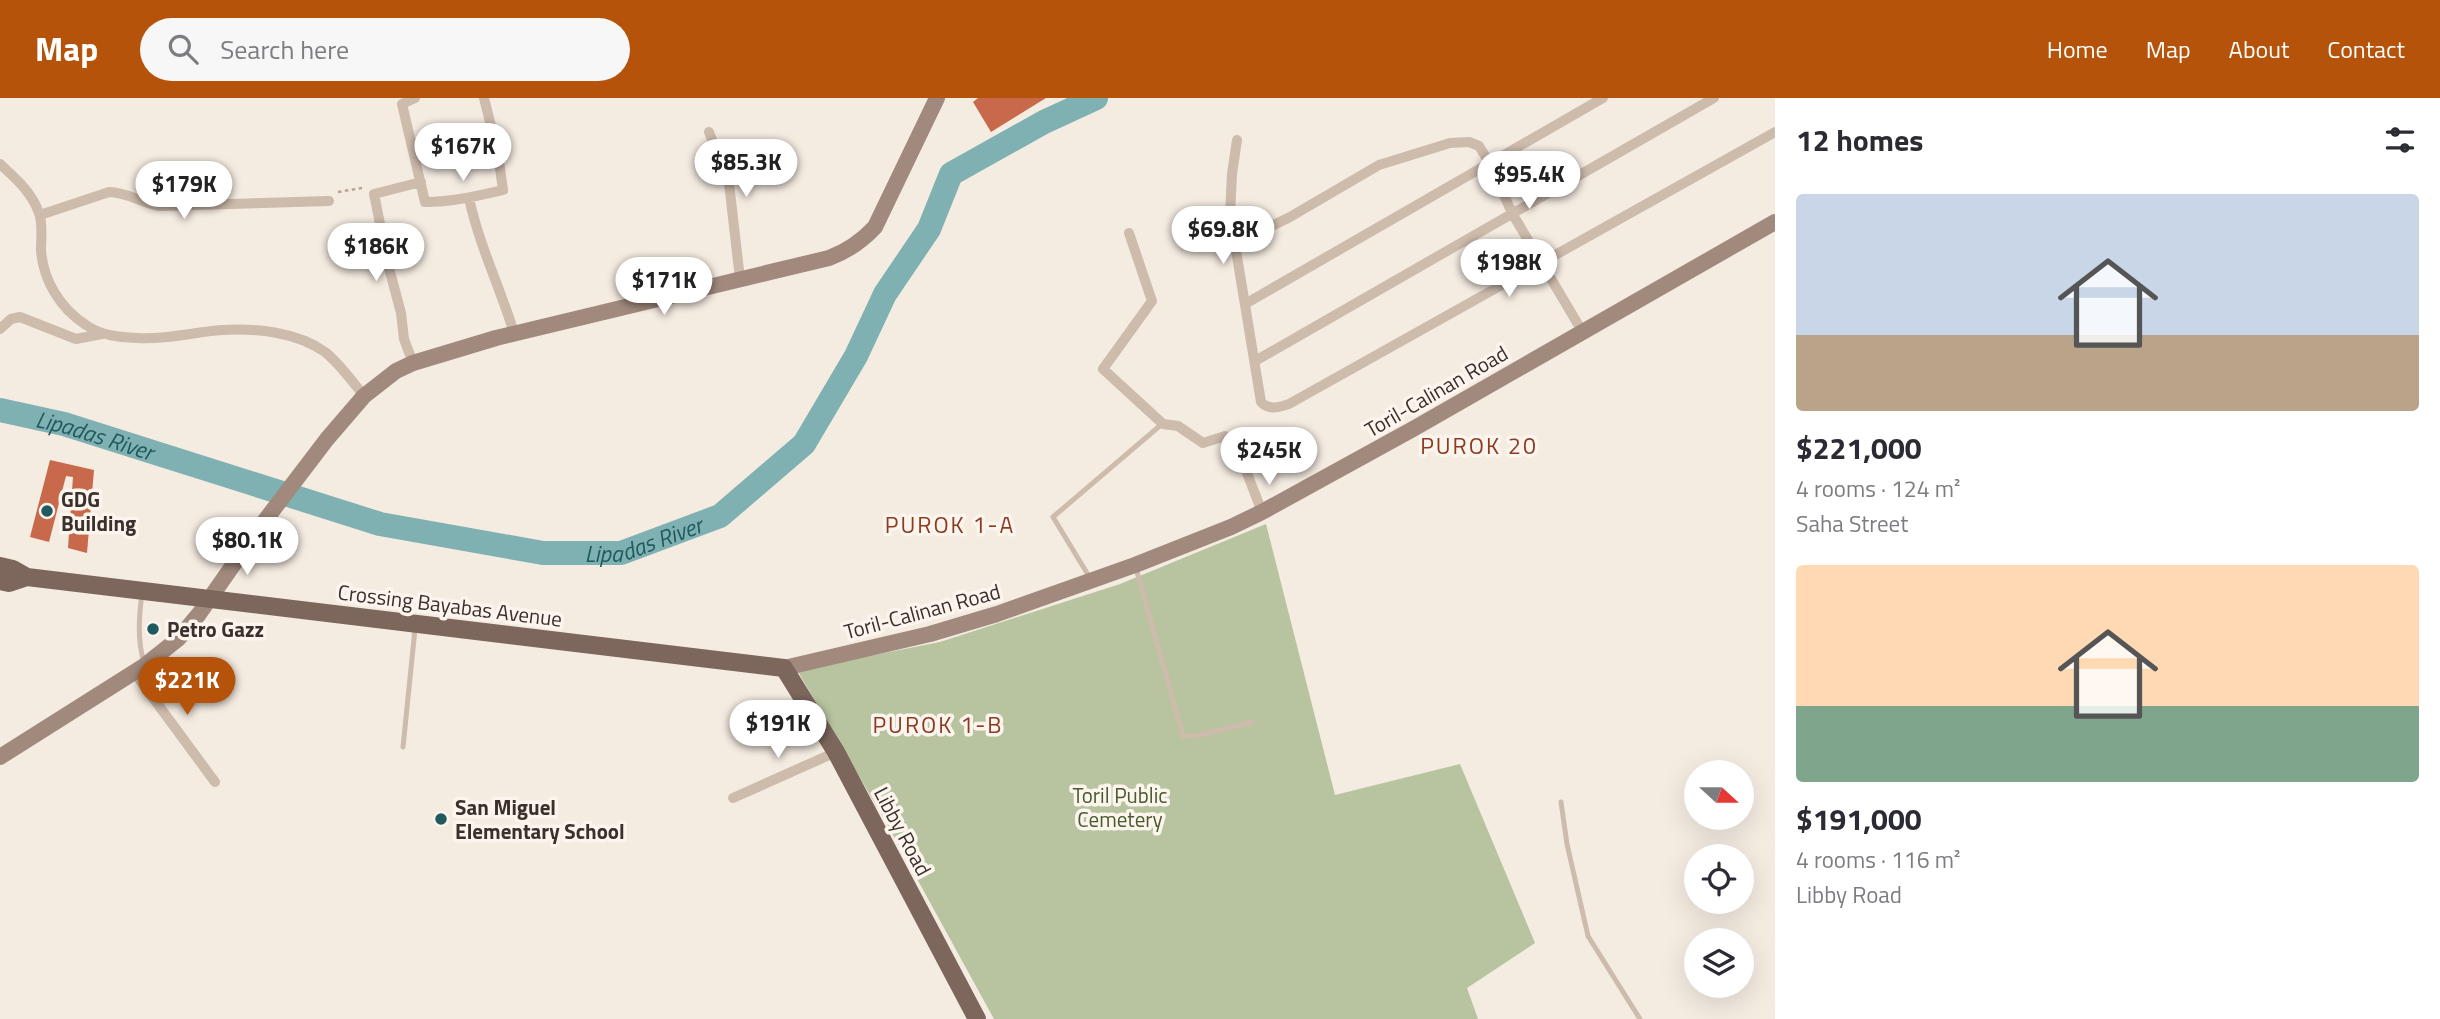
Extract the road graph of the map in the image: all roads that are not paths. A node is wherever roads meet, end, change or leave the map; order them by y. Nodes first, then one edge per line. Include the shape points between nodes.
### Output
1 (415, 98) edge
2 (484, 98) edge
3 (937, 98) edge
4 (1603, 98) edge
5 (1714, 98) edge
6 (709, 132) dead end
7 (1775, 132) edge
8 (1237, 140) dead end
9 (0, 163) edge
10 (1490, 164) junction
11 (421, 182) junction
12 (469, 198) junction
13 (329, 201) road end
14 (1512, 213) junction
15 (40, 215) junction
16 (1775, 222) edge
17 (1129, 233) dead end
18 (1236, 244) junction
19 (1540, 263) junction
20 (740, 279) junction
21 (1245, 304) junction
22 (0, 329) edge
23 (1582, 331) junction
24 (514, 333) junction
25 (102, 334) junction
26 (1255, 361) junction
27 (413, 363) junction
28 (364, 396) junction
29 (1163, 424) junction
30 (1262, 512) junction
31 (1135, 565) junction
32 (0, 566) edge
33 (27, 578) junction
34 (1091, 581) junction
35 (0, 582) edge
36 (143, 591) junction
37 (210, 598) junction
38 (416, 623) junction
39 (784, 668) junction
40 (139, 669) junction
41 (1253, 722) dead end
42 (403, 747) dead end
43 (835, 752) junction
44 (0, 757) edge
45 (215, 782) dead end
46 (733, 797) dead end
47 (1561, 802) dead end
48 (977, 1019) edge
49 (1640, 1019) edge

1 - 11 street via 402,104
2 - 12 street via 503,190
3 - 20 street via 875,227 863,240 829,258
4 - 10 street
5 - 14 street
6 - 20 street via 729,183
7 - 19 street
8 - 18 street via 1230,214
9 - 15 street via 28,190
10 - 14 street
10 - 18 street via 1479,146 1469,142 1400,157
10 - 21 street
11 - 12 street via 425,202
11 - 27 street via 374,194
12 - 24 street
13 - 15 street via 160,206 109,192
14 - 19 street
14 - 26 street
15 - 25 street via 48,283 77,319
16 - 23 street, Toril-Calinan Road
17 - 29 street via 1152,300 1103,369
18 - 21 street
19 - 23 street
19 - 26 street via 1289,404 1268,407 1261,402
20 - 24 street
21 - 26 street
22 - 25 street via 20,317 76,340
23 - 30 street, Toril-Calinan Road
24 - 27 street
25 - 28 street via 158,339 249,330 293,337 326,353
27 - 28 street
28 - 37 street via 308,463
29 - 30 street via 1178,426 1203,443 1225,436 1247,473
29 - 34 lane via 1053,517
30 - 31 street, Toril-Calinan Road
31 - 34 street, Toril-Calinan Road
31 - 41 lane via 1183,736
32 - 33 main road, Crossing Bayabas Avenue
33 - 35 main road, Crossing Bayabas Avenue
33 - 36 main road, Crossing Bayabas Avenue
34 - 39 street, Toril-Calinan Road via 958,626
36 - 37 main road, Crossing Bayabas Avenue
36 - 40 lane
37 - 38 main road, Crossing Bayabas Avenue
37 - 40 street via 177,639
38 - 39 main road, Crossing Bayabas Avenue
38 - 42 lane
39 - 43 main road, Libby Road
40 - 44 street
40 - 45 street
43 - 46 street
43 - 48 main road, Libby Road
47 - 49 lane via 1588,936

